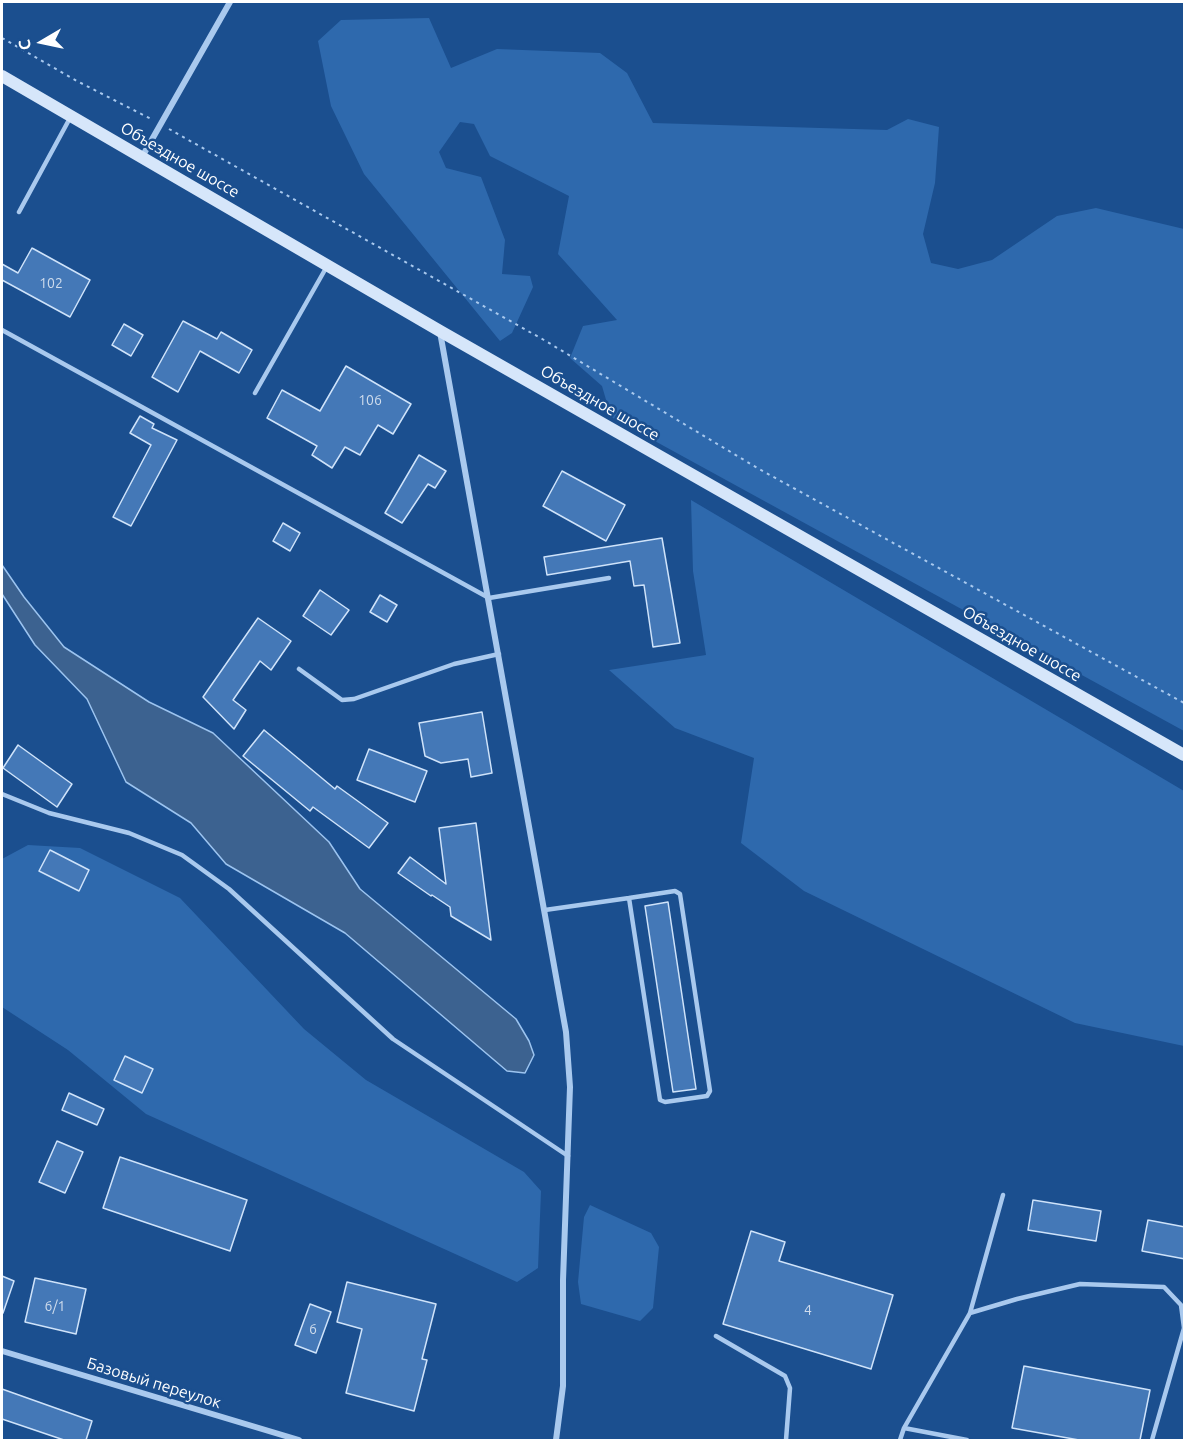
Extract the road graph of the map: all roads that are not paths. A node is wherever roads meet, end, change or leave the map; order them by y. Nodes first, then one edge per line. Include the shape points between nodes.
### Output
1 (230, 2) edge
2 (2, 76) edge
3 (72, 116) junction
4 (142, 156) junction
5 (19, 212) dead end
6 (328, 265) junction
7 (2, 330) edge
8 (440, 332) junction
9 (255, 393) dead end
10 (609, 578) dead end
11 (489, 598) junction
12 (499, 654) junction
13 (299, 669) dead end
14 (1185, 755) edge
15 (2, 794) edge
16 (629, 898) junction
17 (545, 910) junction
18 (568, 1156) junction
19 (1003, 1195) dead end
20 (970, 1313) junction
21 (716, 1336) dead end
22 (2, 1351) edge
23 (904, 1428) junction
24 (299, 1440) edge
25 (556, 1440) edge
26 (786, 1440) edge
27 (900, 1440) edge
28 (966, 1440) edge
29 (1152, 1440) edge

1 - 4 street
2 - 3 main road, Объездное шоссе
3 - 4 main road, Объездное шоссе
3 - 5 lane
4 - 6 main road, Объездное шоссе
6 - 8 main road, Объездное шоссе
6 - 9 lane
7 - 11 lane
8 - 11 street
8 - 14 main road, Объездное шоссе
10 - 11 lane
11 - 12 street
12 - 13 lane via 454,664 342,700
12 - 17 street
15 - 18 lane via 49,813 129,833 182,855 229,889 393,1039
16 - 16 lane via 675,891 680,894 710,1091 707,1096 660,1100
16 - 17 lane
17 - 18 street via 566,1032 570,1087
18 - 25 street via 563,1386
19 - 20 lane
20 - 23 lane
20 - 29 lane via 1080,1284 1164,1287 1181,1305 1184,1328
21 - 26 lane via 785,1376 790,1388
22 - 24 street, Базовый переулок
23 - 27 lane
23 - 28 lane

